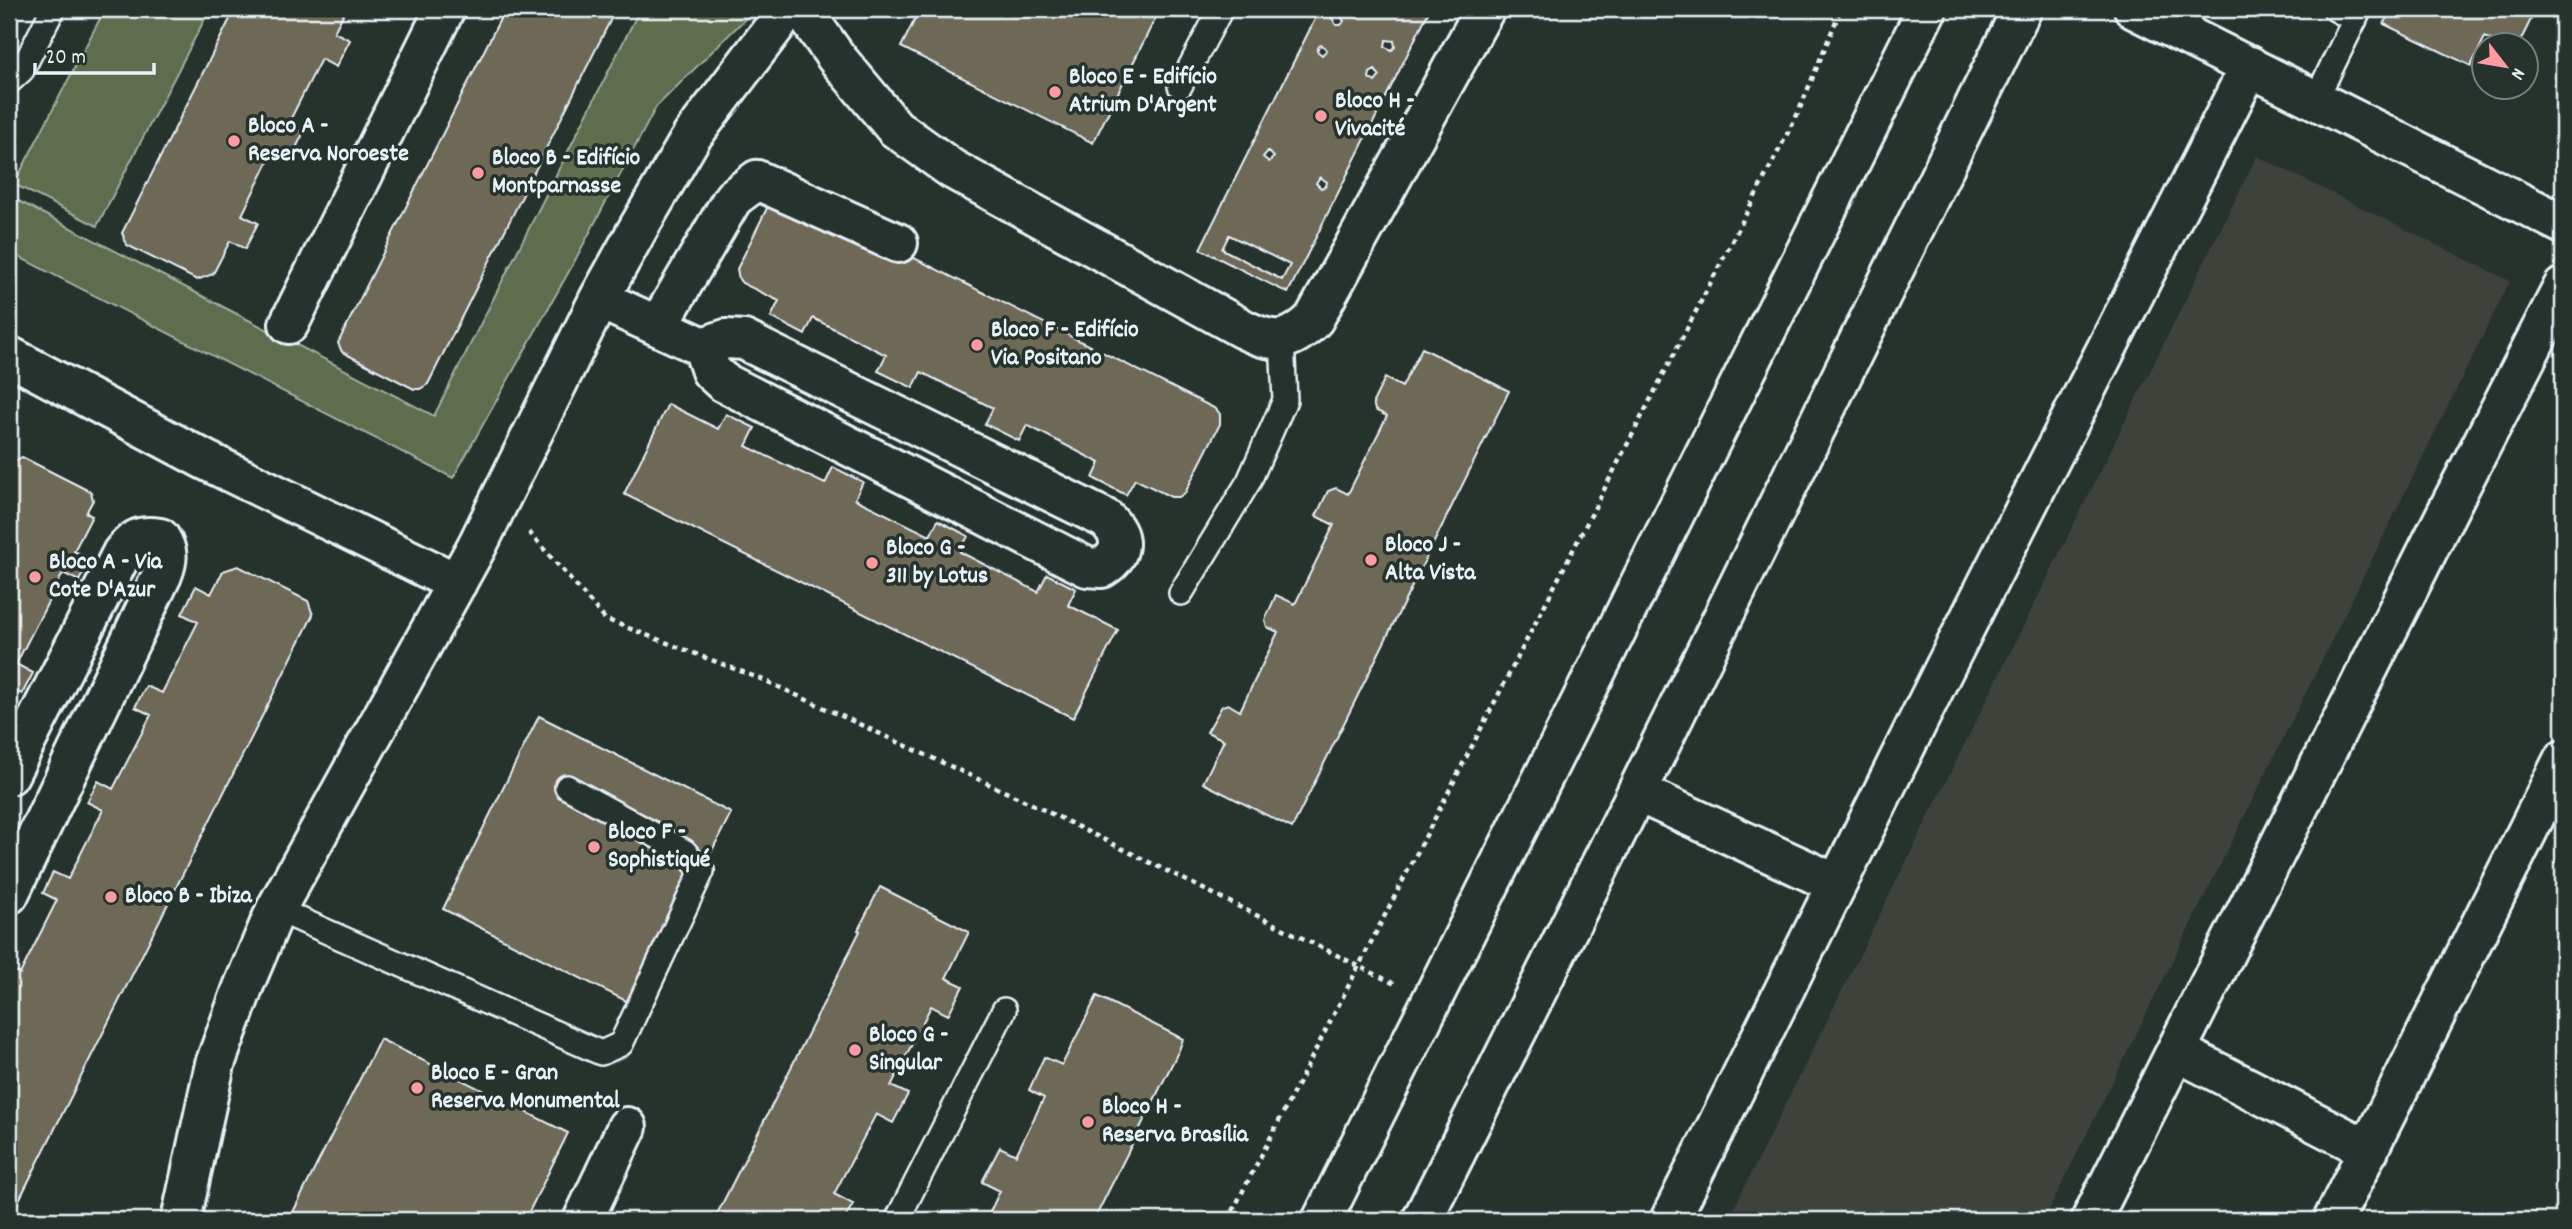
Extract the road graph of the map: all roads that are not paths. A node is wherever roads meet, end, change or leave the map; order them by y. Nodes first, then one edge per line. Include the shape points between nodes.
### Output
1 (53, 9) edge
2 (445, 9) edge
3 (788, 9) edge
4 (802, 9) edge
5 (1221, 9) edge
6 (1485, 9) edge
7 (1927, 9) edge
8 (2022, 9) edge
9 (2134, 9) edge
10 (2350, 12) edge
11 (2186, 20) edge
12 (2250, 66) junction
13 (9, 82) edge
14 (1180, 86) dead end
15 (2316, 99) junction
16 (2563, 224) edge
17 (898, 243) dead end
18 (2563, 287) edge
19 (599, 299) junction
20 (289, 324) dead end
21 (658, 326) junction
22 (1282, 340) junction
23 (704, 347) junction
24 (9, 356) edge
25 (457, 583) junction
26 (1181, 593) dead end
27 (2563, 760) edge
28 (9, 775) edge
29 (567, 786) dead end
30 (1637, 792) junction
31 (1837, 884) junction
32 (9, 894) edge
33 (276, 909) junction
34 (1004, 1010) dead end
35 (2176, 1051) junction
36 (627, 1127) dead end
37 (2369, 1150) junction
38 (181, 1220) edge
39 (583, 1220) edge
40 (897, 1220) edge
41 (1322, 1220) edge
42 (1422, 1220) edge
43 (1670, 1220) edge
44 (2091, 1220) edge
45 (2333, 1220) edge

1 - 13 lane via 22,69
2 - 20 street
3 - 19 street via 692,136
4 - 22 street via 895,128 921,148 1243,329 1262,339
5 - 14 lane
6 - 22 street via 1314,319 1298,334
7 - 41 street
8 - 30 street
9 - 11 street
10 - 15 lane
11 - 12 street
12 - 15 street
12 - 31 street
15 - 16 street
17 - 21 street via 757,180 733,198
18 - 35 street
19 - 21 street
19 - 25 street
21 - 23 street
22 - 26 lane via 1285,400 1249,481
23 - 23 street via 711,371 723,382 1087,567 1102,568 1118,553 1118,532 1093,512 744,340 726,339
24 - 25 street via 205,460
25 - 33 street
27 - 37 street
28 - 32 street via 122,553 143,535 160,538 168,561
29 - 33 lane via 684,851 702,871 621,1044 601,1053
30 - 31 street
30 - 42 street
31 - 43 street
33 - 38 street via 215,1064
34 - 40 lane
35 - 37 street
35 - 44 street
36 - 39 street
37 - 45 street

